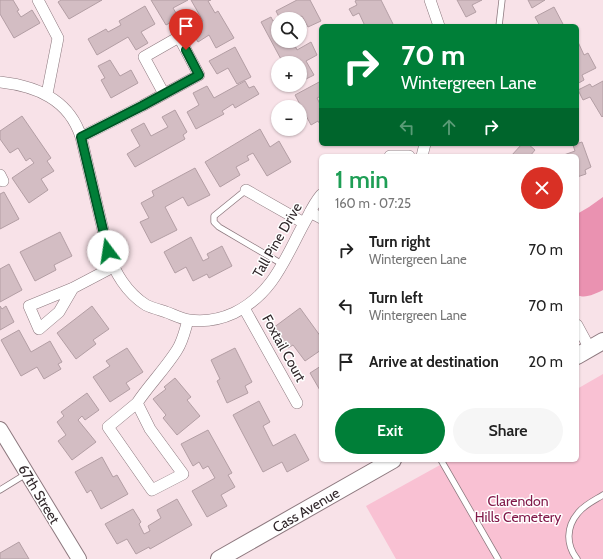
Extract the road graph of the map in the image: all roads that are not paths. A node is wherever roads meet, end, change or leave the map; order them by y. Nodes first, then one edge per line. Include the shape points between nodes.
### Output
1 (38, 0) edge
2 (430, 0) edge
3 (502, 0) edge
4 (438, 24) edge
5 (498, 24) edge
6 (0, 82) edge
7 (47, 94) junction
8 (164, 94) junction
9 (81, 137) junction
10 (246, 190) joint
11 (319, 198) edge
12 (310, 212) junction
13 (319, 217) edge
14 (304, 223) junction
15 (282, 264) junction
16 (113, 267) junction
17 (73, 288) dead end
18 (244, 308) junction
19 (188, 320) junction
20 (579, 329) edge
21 (590, 349) edge
22 (297, 403) dead end
23 (137, 404) junction
24 (0, 430) edge
25 (389, 462) edge
26 (442, 462) edge
27 (26, 474) junction
28 (0, 490) edge
29 (603, 495) edge
30 (79, 559) edge
31 (218, 559) edge
32 (498, 559) edge
33 (577, 559) edge

1 - 7 street via 58,38
2 - 4 street
3 - 5 lane
6 - 7 street, Tall Pine Drive via 30,87
7 - 9 street, Tall Pine Drive via 69,114
8 - 8 street via 199,75 179,37 144,57
8 - 9 street
9 - 16 street, Tall Pine Drive
10 - 14 street
10 - 15 lane via 214,216 214,222
11 - 12 street, Tall Pine Drive
12 - 13 street
12 - 14 street, Tall Pine Drive
14 - 15 street, Tall Pine Drive
15 - 18 street, Tall Pine Drive via 268,288
16 - 17 street
16 - 19 street, Tall Pine Drive via 124,284 147,305
18 - 19 street, Tall Pine Drive via 218,318
18 - 22 street, Foxtail Court
19 - 23 street via 178,349
20 - 21 street
23 - 23 street via 108,427 152,490 183,474 150,429
24 - 27 street, 67th Street
25 - 31 main road, Cass Avenue
26 - 32 lane
27 - 28 lane
27 - 30 street, 67th Street
29 - 33 lane via 578,513 572,522 568,533 569,543

